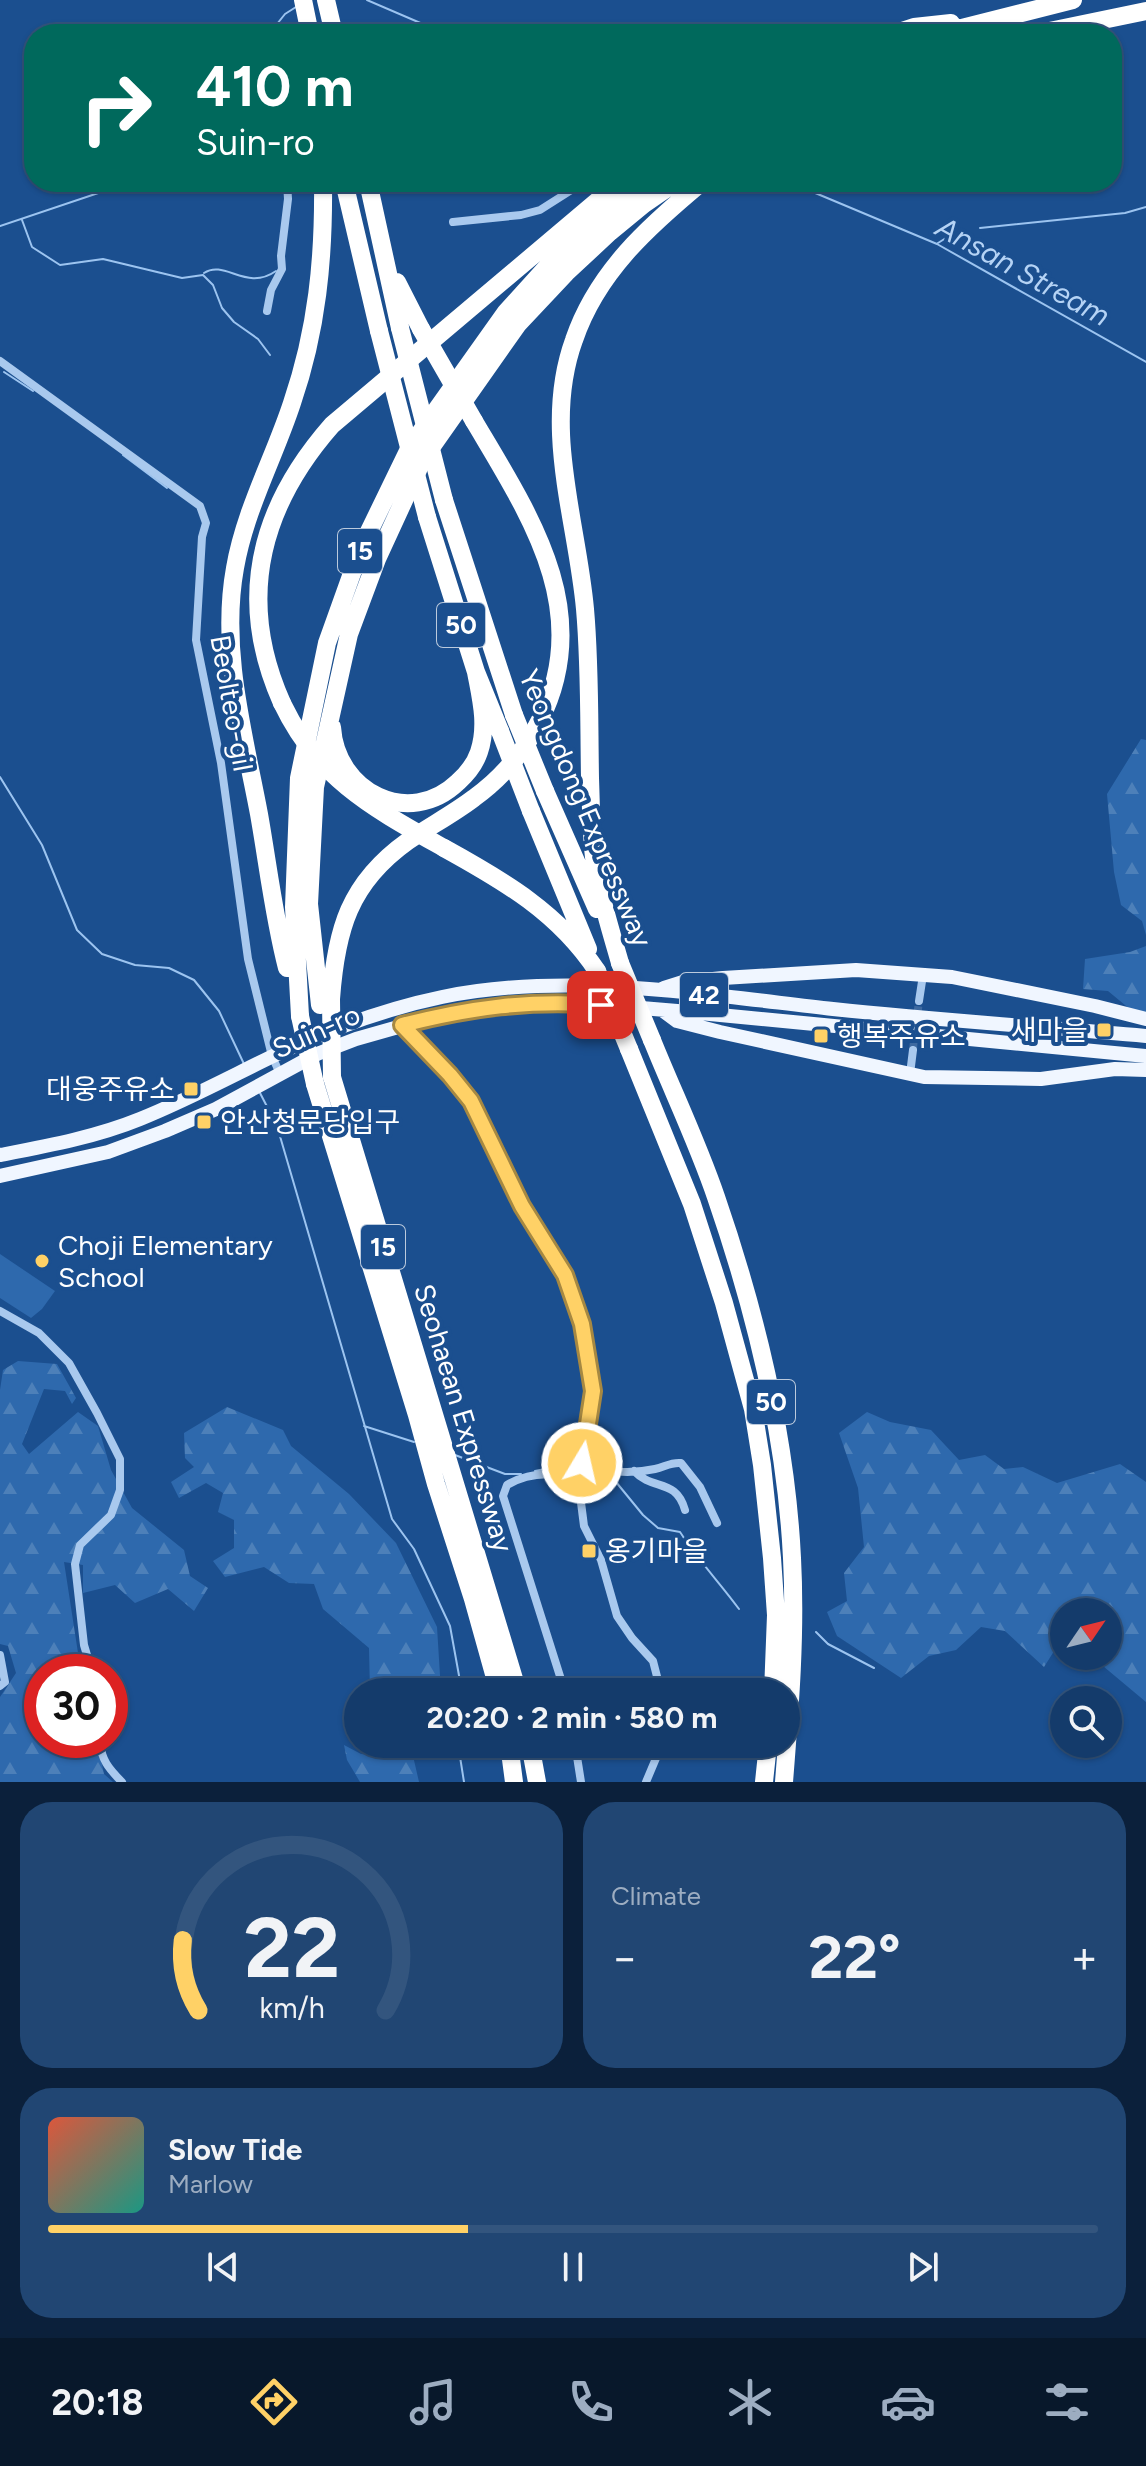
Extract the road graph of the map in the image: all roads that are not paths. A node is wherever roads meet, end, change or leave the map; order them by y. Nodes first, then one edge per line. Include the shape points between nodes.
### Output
1 (303, 0) edge
2 (326, 0) edge
3 (1073, 0) edge
4 (1146, 11) edge
5 (1013, 14) junction
6 (308, 24) edge
7 (332, 24) edge
8 (937, 24) edge
9 (976, 24) edge
10 (1083, 24) edge
11 (288, 192) edge
12 (323, 192) edge
13 (346, 192) edge
14 (370, 192) edge
15 (568, 192) edge
16 (608, 192) edge
17 (633, 192) edge
18 (661, 192) edge
19 (690, 192) edge
20 (453, 222) dead end
21 (381, 235) junction
22 (267, 311) dead end
23 (0, 361) edge
24 (476, 672) junction
25 (332, 713) junction
26 (620, 963) junction
27 (597, 971) junction
28 (923, 975) junction
29 (656, 990) junction
30 (919, 1001) tunnel mouth
31 (325, 1002) junction
32 (662, 1010) junction
33 (300, 1016) junction
34 (1146, 1019) edge
35 (402, 1025) junction
36 (1146, 1036) edge
37 (913, 1050) tunnel mouth
38 (1146, 1056) edge
39 (267, 1058) junction
40 (1146, 1070) edge
41 (910, 1074) junction
42 (276, 1077) junction
43 (323, 1080) junction
44 (3, 1154) edge
45 (42, 1167) junction
46 (0, 1176) edge
47 (0, 1182) edge
48 (0, 1311) edge
49 (426, 1416) junction
50 (582, 1463) junction
51 (634, 1471) junction
52 (578, 1479) junction
53 (685, 1510) dead end
54 (717, 1523) dead end
55 (87, 1654) edge
56 (0, 1655) edge
57 (495, 1678) edge
58 (514, 1678) edge
59 (561, 1678) edge
60 (657, 1678) edge
61 (774, 1678) edge
62 (0, 1686) edge
63 (105, 1758) edge
64 (511, 1758) edge
65 (533, 1758) edge
66 (577, 1758) edge
67 (656, 1758) edge
68 (767, 1758) edge
69 (122, 1782) edge
70 (514, 1782) edge
71 (537, 1782) edge
72 (581, 1782) edge
73 (646, 1782) edge
74 (764, 1782) edge
75 (784, 1782) edge

1 - 6 highway
2 - 7 highway
3 - 5 highway
4 - 10 highway
5 - 8 highway
5 - 9 highway
11 - 22 street via 282,269
12 - 33 highway via 315,319 293,402 243,534 231,622 236,688
13 - 24 highway, Yeongdong Expressway / 50, bridge via 427,517
14 - 21 highway, Yeongdong Expressway / 50
15 - 20 street via 521,215
16 - 27 highway, bridge via 332,425 296,471 272,523 260,564 257,602 269,673 282,703 303,742 338,780 535,903 577,942
17 - 33 highway, Seohaean Expressway / 15 via 545,269 506,312 410,447 361,548 327,643 299,778 294,907
18 - 25 highway, Seohaean Expressway / 15 via 610,232 518,324 423,459 355,619
19 - 26 highway via 646,230 603,281 574,338 561,402 564,469 586,610 594,858
21 - 26 highway, Yeongdong Expressway / 50, bridge via 444,500 514,715
21 - 31 highway, bridge via 400,289 524,509 552,569 562,639 548,703 504,773 399,848 367,881 346,916
23 - 39 street, Beolteo-gil via 200,506 206,523 196,640 221,763
24 - 25 highway via 484,722 476,760 453,787 427,800 398,802 359,785 336,752
24 - 27 highway, Yeongdong Expressway / 50, bridge
25 - 31 highway, Seohaean Expressway / 15 via 315,787 309,904
26 - 75 highway, Yeongdong Expressway / 50, bridge via 715,1195 748,1299 785,1483 794,1618
27 - 61 highway, Yeongdong Expressway / 50, bridge via 692,1204 753,1409 772,1558
28 - 29 main road via 856,970 723,978
28 - 30 street
28 - 34 main road
29 - 36 main road, Suin-ro / 42
29 - 39 main road, Suin-ro / 42 via 480,990 355,1022
31 - 43 highway, Seohaean Expressway / 15, bridge
32 - 35 main road, Suin-ro / 42 via 518,1003
32 - 38 main road, Suin-ro / 42
32 - 41 main road via 677,1021
33 - 43 highway, Seohaean Expressway / 15, bridge
35 - 42 main road, Suin-ro / 42 via 317,1054
35 - 50 street via 471,1101 522,1206 565,1275 582,1324 593,1391
37 - 41 street
39 - 42 street, Beolteo-gil
39 - 44 main road, Suin-ro / 42 via 138,1120
40 - 41 main road via 1041,1079
42 - 45 main road, Suin-ro / 42 via 150,1136
43 - 49 highway, Seohaean Expressway / 15
45 - 46 main road, Suin-ro / 42
45 - 47 main road
48 - 55 street via 39,1333 69,1363 120,1459 120,1490 111,1515 80,1545 75,1564
49 - 57 highway, Seohaean Expressway / 15 via 436,1484
49 - 58 highway, Seohaean Expressway / 15 via 456,1487
50 - 51 street
50 - 52 street
51 - 53 street via 673,1490
51 - 54 street via 681,1463
52 - 59 street via 523,1477 507,1485 503,1496
52 - 60 street via 584,1526 601,1560 617,1616 653,1661
56 - 62 street via 5,1682
63 - 69 street
64 - 70 highway
65 - 71 highway
66 - 72 street
67 - 73 street
68 - 74 highway

